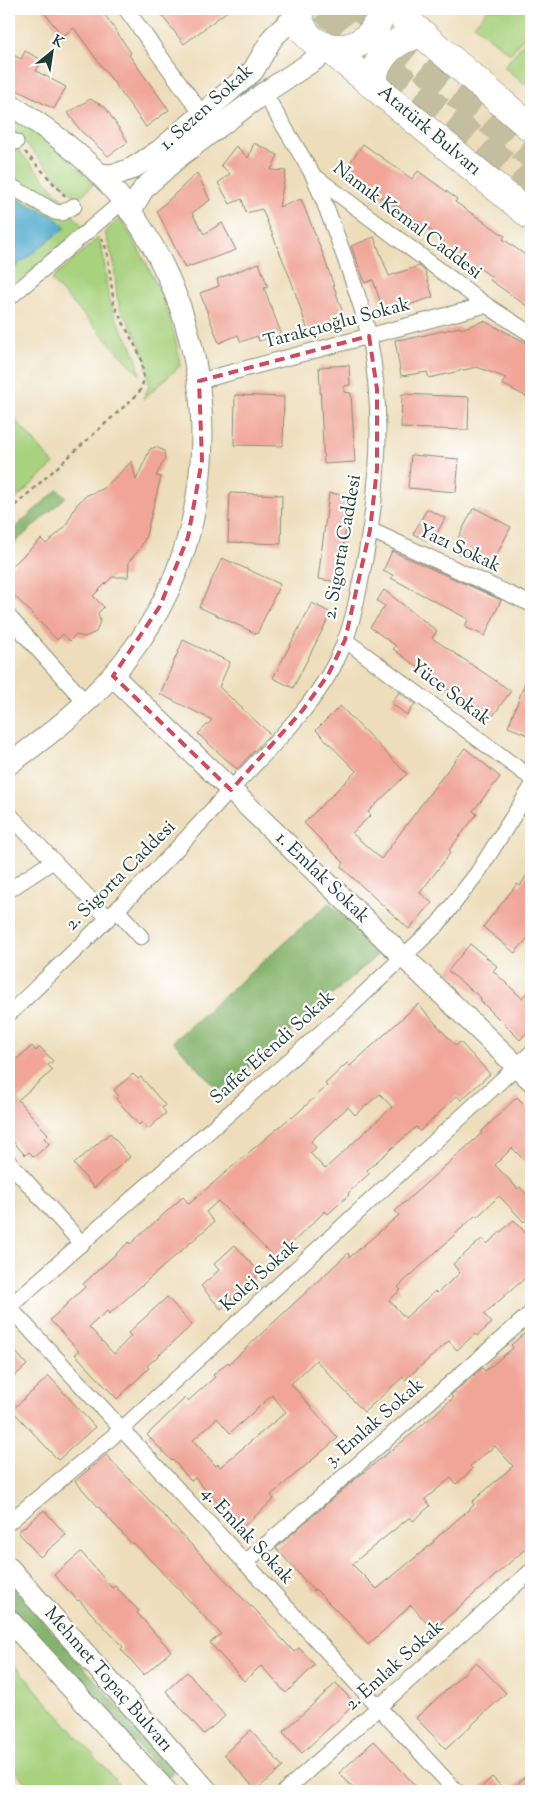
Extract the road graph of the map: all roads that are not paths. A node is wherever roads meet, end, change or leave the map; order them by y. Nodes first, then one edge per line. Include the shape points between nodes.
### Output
1 (126, 9) edge
2 (381, 9) edge
3 (393, 9) edge
4 (296, 11) edge
5 (423, 34) junction
6 (327, 47) junction
7 (370, 83) junction
8 (264, 94) junction
9 (9, 104) edge
10 (202, 114) junction
11 (531, 128) edge
12 (98, 173) junction
13 (313, 175) junction
14 (9, 185) edge
15 (74, 206) road end
16 (126, 207) junction
17 (531, 216) edge
18 (9, 298) edge
19 (486, 305) junction
20 (531, 334) edge
21 (369, 336) junction
22 (199, 381) junction
23 (370, 530) junction
24 (531, 604) edge
25 (9, 617) edge
26 (345, 640) junction
27 (113, 676) junction
28 (86, 702) junction
29 (9, 764) edge
30 (531, 778) edge
31 (531, 788) edge
32 (231, 790) junction
33 (9, 814) edge
34 (53, 861) junction
35 (9, 890) edge
36 (112, 914) junction
37 (141, 937) dead end
38 (403, 956) junction
39 (9, 1014) edge
40 (527, 1067) edge
41 (9, 1162) edge
42 (82, 1244) junction
43 (9, 1307) edge
44 (531, 1313) edge
45 (122, 1429) junction
46 (9, 1522) edge
47 (245, 1563) junction
48 (9, 1568) edge
49 (531, 1571) edge
50 (9, 1620) edge
51 (379, 1707) junction
52 (193, 1787) edge
53 (166, 1791) edge
54 (285, 1791) edge
55 (456, 1791) edge

1 - 10 street
2 - 6 highway via 372,33 363,41 340,49
3 - 5 highway
4 - 6 highway, Atatürk Bulvarı via 308,34
4 - 10 main road, 1. Sezen Sokak via 252,71
5 - 7 highway via 400,41 384,53
5 - 11 highway
6 - 7 highway, Atatürk Bulvarı
6 - 8 main road, 1. Sezen Sokak via 319,57
7 - 17 highway, Atatürk Bulvarı
8 - 13 street, Namık Kemal Caddesi
8 - 16 main road, 1. Sezen Sokak via 181,155
9 - 12 main road via 69,146
10 - 12 main road, 1. Sezen Sokak via 159,151 133,168 120,173
12 - 16 main road
13 - 19 street, Namık Kemal Caddesi
13 - 21 street, 2. Sigorta Caddesi via 329,212
14 - 15 street via 55,212 62,213
16 - 18 street via 93,226
16 - 22 main road via 158,256 181,308
19 - 20 street, Namık Kemal Caddesi
19 - 21 street, Tarakçıoğlu Sokak
21 - 22 street, Tarakçıoğlu Sokak
21 - 23 street, 2. Sigorta Caddesi via 379,424 378,469
22 - 27 main road via 202,460 188,537 181,561 160,606 134,650
23 - 24 street, Yazı Sokak
23 - 26 street, 2. Sigorta Caddesi
25 - 28 street
26 - 30 street, Yüce Sokak
26 - 32 street, 2. Sigorta Caddesi via 328,675 302,711
27 - 28 main road
27 - 32 main road, 1. Emlak Sokak
28 - 29 main road
31 - 38 street, Saffet Efendi Sokak via 472,880 438,924
32 - 36 street, 2. Sigorta Caddesi
32 - 38 main road, 1. Emlak Sokak
33 - 34 street
34 - 35 street
34 - 36 street
36 - 37 street
36 - 39 street, 2. Sigorta Caddesi
38 - 40 main road, 1. Emlak Sokak
38 - 42 street, Saffet Efendi Sokak via 350,1008
40 - 45 street, Kolej Sokak
41 - 42 street
42 - 43 street, Saffet Efendi Sokak
43 - 45 street, 4. Emlak Sokak
44 - 47 street, 3. Emlak Sokak
45 - 46 street, Kolej Sokak
45 - 47 street, 4. Emlak Sokak
47 - 51 street, 4. Emlak Sokak
48 - 52 main road, Mehmet Topaç Bulvarı
49 - 51 street, 2. Emlak Sokak
50 - 53 main road, Mehmet Topaç Bulvarı
51 - 54 street, 2. Emlak Sokak
51 - 55 street, 4. Emlak Sokak

